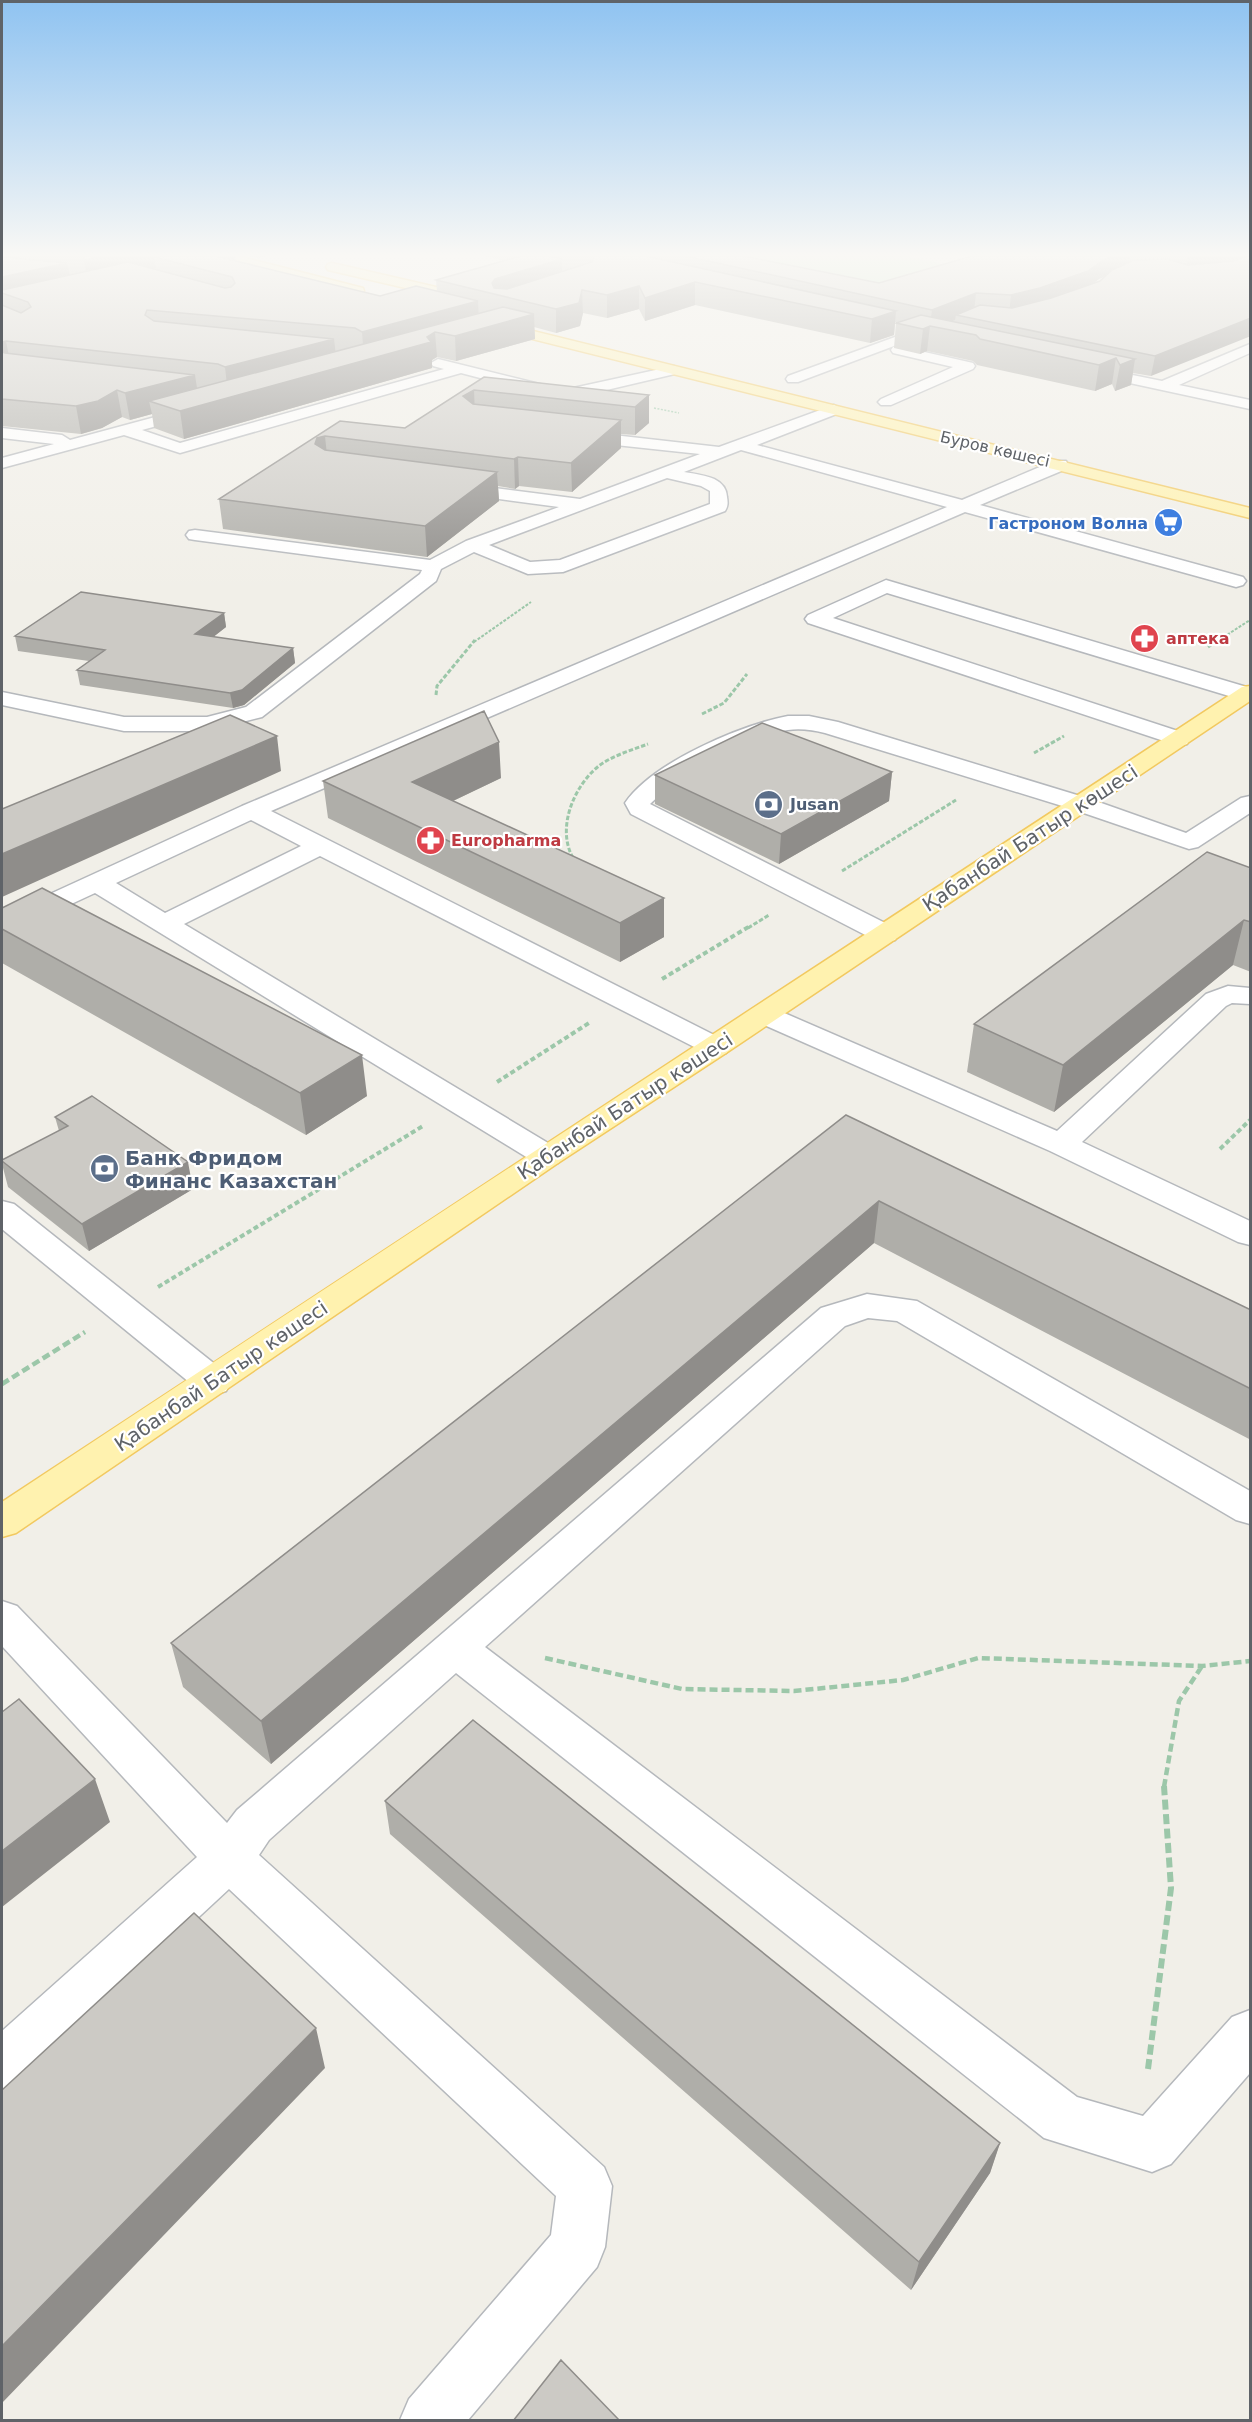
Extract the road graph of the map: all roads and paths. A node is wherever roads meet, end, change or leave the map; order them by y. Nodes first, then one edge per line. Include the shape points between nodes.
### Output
1 (452, 367) edge
2 (662, 367) edge
3 (820, 367) edge
4 (965, 367) edge
5 (1078, 367) edge
6 (1207, 367) edge
7 (459, 369) junction
8 (674, 370) junction
9 (788, 378) joint
10 (814, 384) dead end
11 (1163, 386) junction
12 (881, 401) joint
13 (1251, 404) edge
14 (216, 405) edge
15 (909, 408) dead end
16 (834, 410) junction
17 (125, 430) junction
18 (2, 433) edge
19 (557, 433) edge
20 (80, 442) junction
21 (740, 445) junction
22 (722, 452) junction
23 (2, 463) edge
24 (1060, 465) junction
25 (666, 473) junction
26 (438, 486) edge
27 (583, 504) junction
28 (964, 507) junction
29 (1251, 513) edge
30 (195, 535) dead end
31 (473, 545) junction
32 (432, 566) junction
33 (1236, 581) dead end
34 (538, 596) dead end
35 (1249, 693) edge
36 (2, 699) edge
37 (433, 733) junction
38 (1179, 739) junction
39 (1251, 803) edge
40 (1081, 804) junction
41 (251, 811) junction
42 (321, 846) junction
43 (98, 883) junction
44 (163, 924) junction
45 (2, 926) edge
46 (885, 934) junction
47 (1251, 996) edge
48 (765, 1015) junction
49 (716, 1047) junction
50 (1251, 1120) edge
51 (1061, 1144) junction
52 (1220, 1149) dead end
53 (547, 1156) junction
54 (2, 1212) edge
55 (1251, 1234) edge
56 (213, 1382) junction
57 (1251, 1509) edge
58 (2, 1522) edge
59 (8, 1636) edge
60 (455, 1648) junction
61 (544, 1658) dead end
62 (1251, 1661) edge
63 (1202, 1666) junction
64 (229, 1858) junction
65 (1251, 2035) edge
66 (2, 2065) edge
67 (1152, 2145) junction
68 (430, 2421) edge

1 - 7 street
2 - 8 main road, Буров көшесі
3 - 9 street
4 - 12 street
5 - 11 street
6 - 11 street
7 - 8 street via 564,395
7 - 17 street via 180,448
8 - 16 main road, Буров көшесі
9 - 10 main road
11 - 13 street
12 - 15 main road
14 - 17 street
16 - 21 street
16 - 24 main road, Буров көшесі
17 - 20 street
18 - 20 street
19 - 22 street
20 - 23 street
21 - 22 street
21 - 28 street
22 - 25 street
24 - 28 street
24 - 29 main road, Буров көшесі
25 - 27 street
25 - 31 street via 707,482 718,489 719,507 563,566 528,568
26 - 27 street
27 - 31 street
28 - 33 street
28 - 37 street
30 - 32 street
31 - 32 street
32 - 36 street via 429,577 254,712 207,724 124,724
34 - 37 path via 475,640 437,686
35 - 38 main road, Қабанбай Батыр көшесі
35 - 38 street via 886,586 815,619
37 - 41 street
38 - 40 main road, Қабанбай Батыр көшесі
39 - 40 street via 1189,842
40 - 46 main road, Қабанбай Батыр көшесі
40 - 46 street via 830,727 801,723 750,733 677,771 638,803 640,809
41 - 42 street
41 - 43 street
42 - 44 street
42 - 49 street
43 - 44 street
43 - 45 street
44 - 53 street
46 - 48 main road, Қабанбай Батыр көшесі
47 - 51 street via 1228,994 1216,1000
48 - 49 main road, Қабанбай Батыр көшесі
48 - 51 street
49 - 53 main road, Қабанбай Батыр көшесі
50 - 52 path
51 - 55 street
53 - 56 main road, Қабанбай Батыр көшесі
54 - 56 street
56 - 58 main road, Қабанбай Батыр көшесі
57 - 60 street via 905,1310 867,1306 833,1317
59 - 64 street
60 - 64 street via 253,1825
60 - 67 street via 1063,2119
61 - 63 path via 682,1689 794,1691 903,1680 978,1658
62 - 63 path
63 - 67 path via 1179,1701 1164,1780 1171,1888 1147,2072
64 - 66 street
64 - 68 street via 585,2186 577,2247
65 - 67 street

